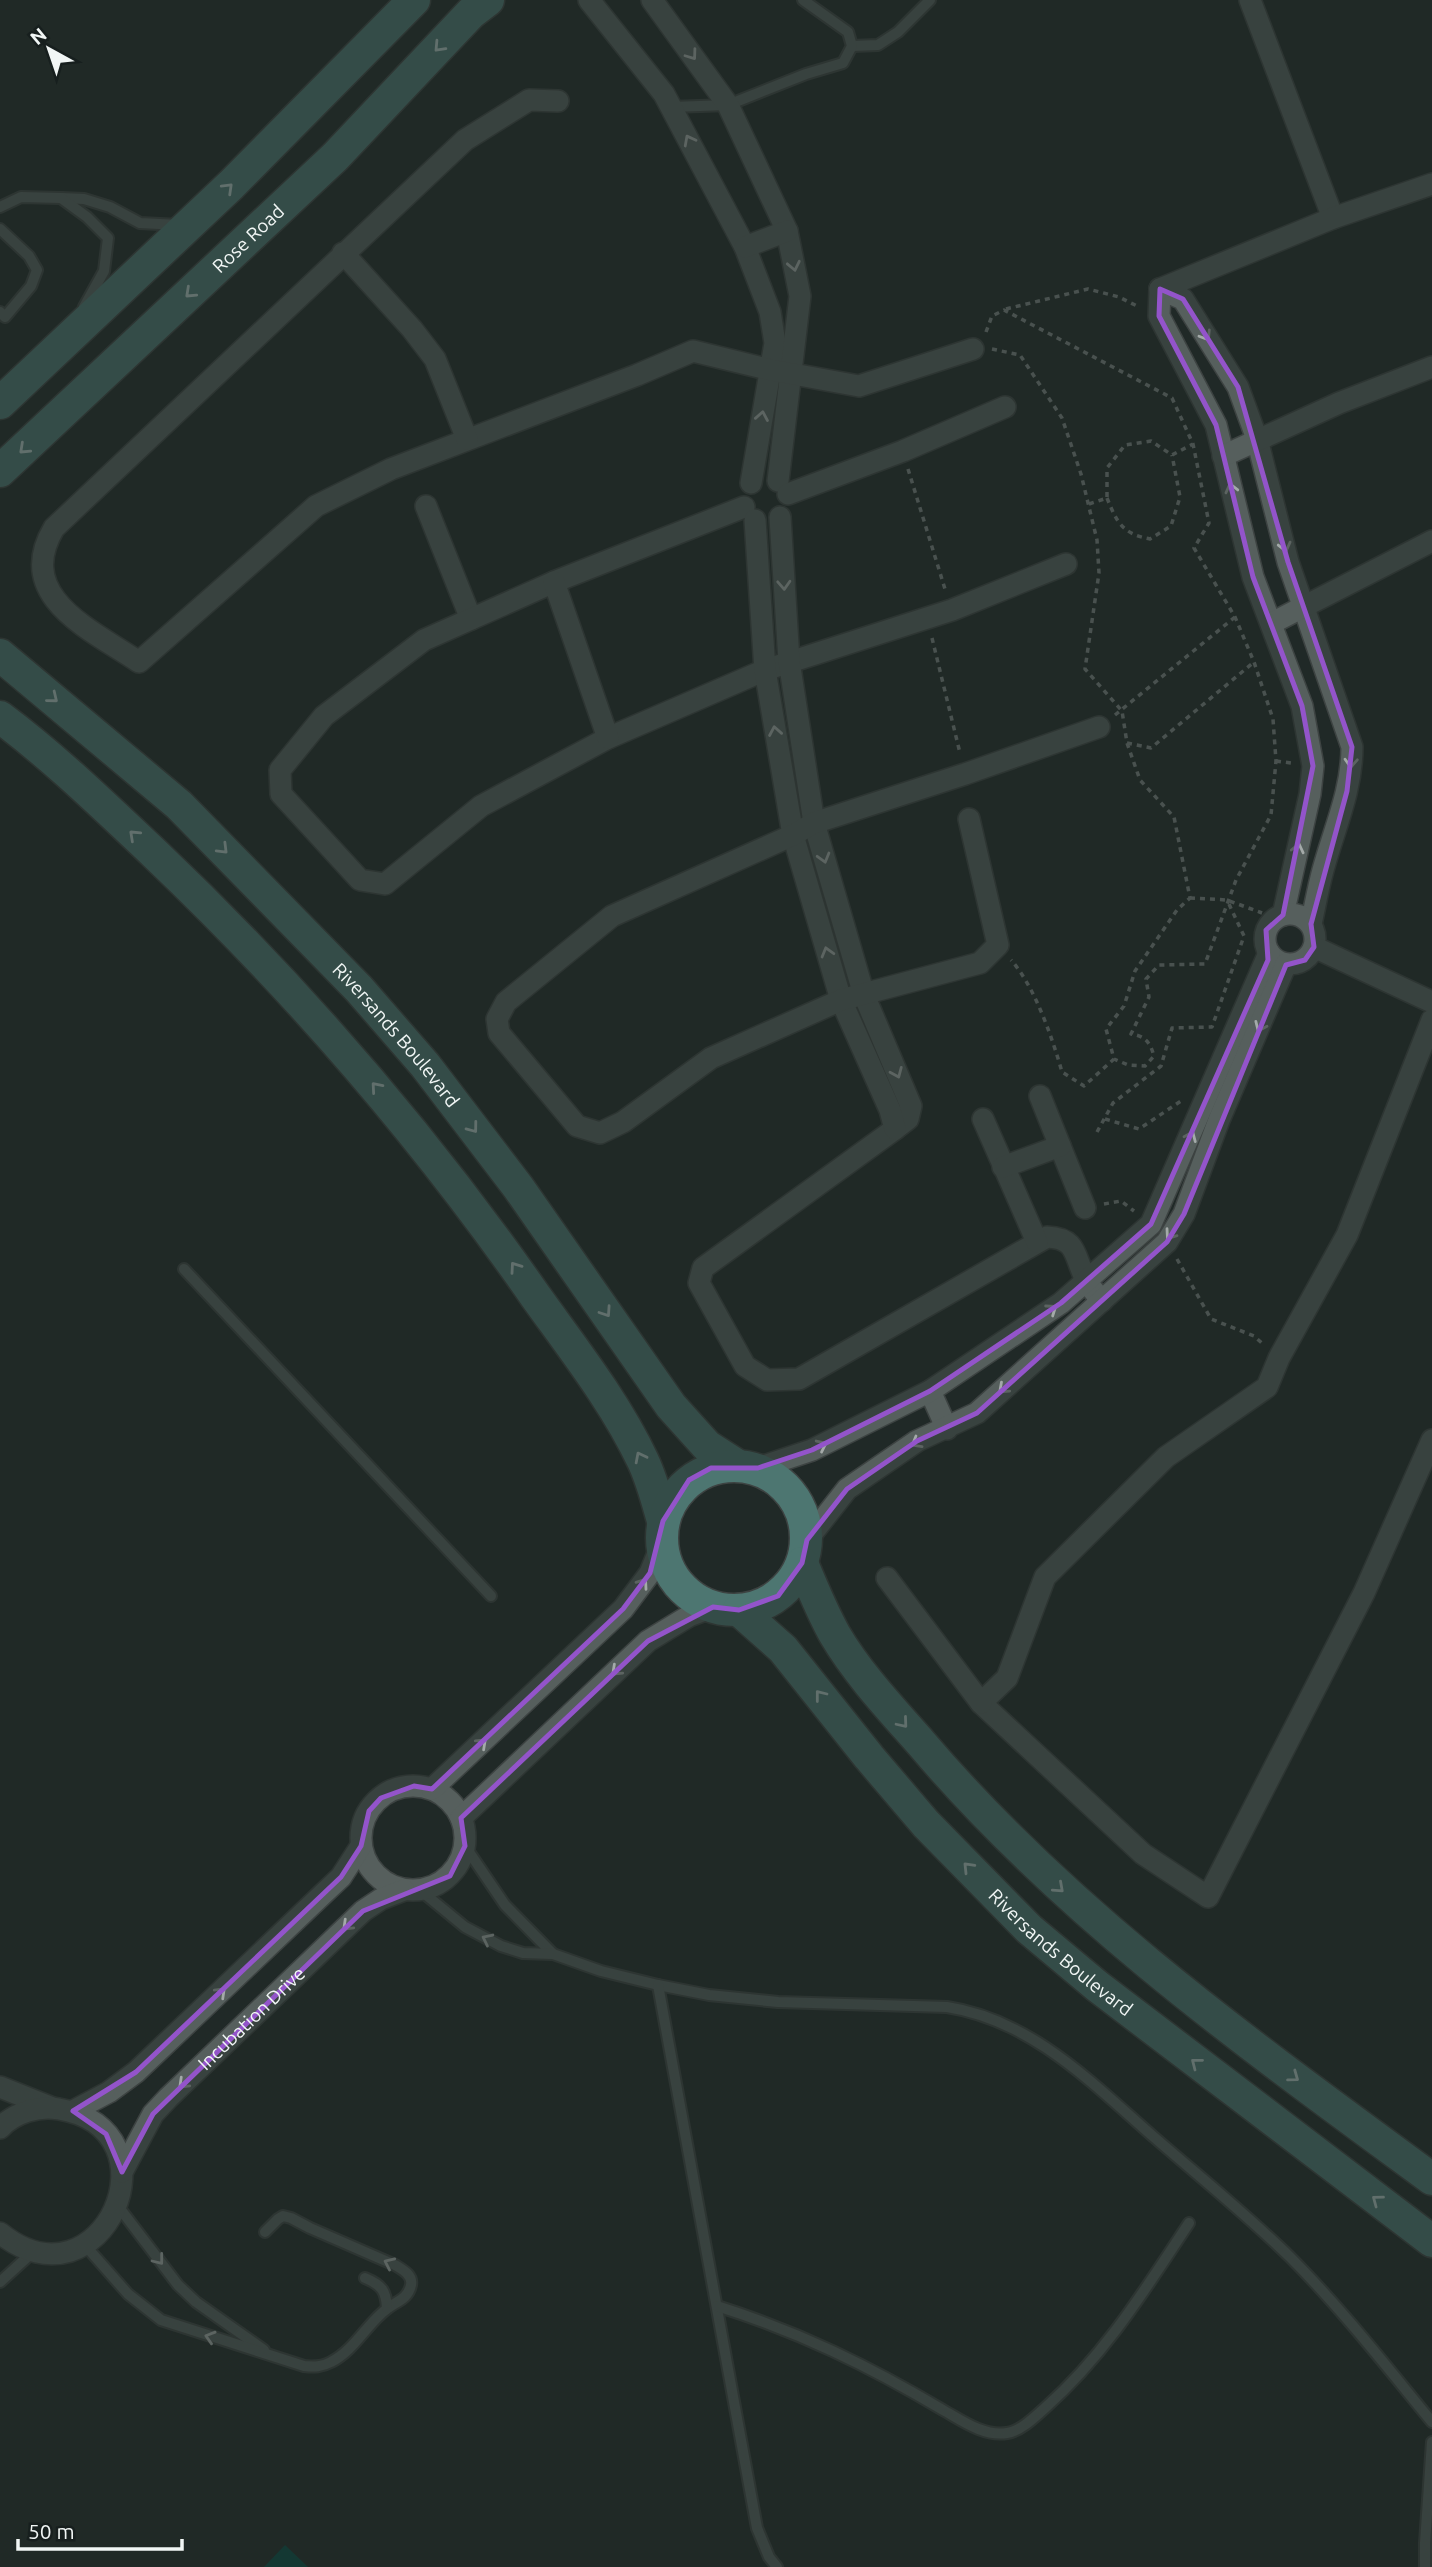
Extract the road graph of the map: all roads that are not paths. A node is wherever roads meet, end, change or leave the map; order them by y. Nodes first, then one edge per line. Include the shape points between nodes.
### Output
1 (414, 0) edge
2 (488, 0) edge
3 (589, 0) edge
4 (652, 0) edge
5 (803, 0) edge
6 (930, 0) edge
7 (1250, 0) edge
8 (852, 46) junction
9 (558, 101) dead end
10 (728, 104) junction
11 (671, 107) junction
12 (1432, 184) edge
13 (61, 198) junction
14 (0, 206) edge
15 (1333, 218) junction
16 (190, 224) junction
17 (0, 229) edge
18 (787, 232) junction
19 (745, 247) junction
20 (343, 253) junction
21 (1160, 289) junction
22 (2, 317) edge
23 (977, 348) road end
24 (53, 353) junction
25 (1432, 367) edge
26 (771, 369) junction
27 (793, 372) junction
28 (0, 403) edge
29 (1005, 407) dead end
30 (467, 439) junction
31 (1257, 439) junction
32 (1223, 456) junction
33 (0, 471) edge
34 (751, 483) junction
35 (783, 488) junction
36 (426, 506) dead end
37 (750, 514) junction
38 (780, 517) junction
39 (1432, 541) edge
40 (1066, 564) dead end
41 (554, 582) junction
42 (1305, 607) junction
43 (471, 619) junction
44 (1272, 622) junction
45 (0, 655) edge
46 (789, 660) junction
47 (765, 670) junction
48 (0, 717) edge
49 (1099, 727) road end
50 (608, 738) junction
51 (969, 819) dead end
52 (814, 823) junction
53 (793, 835) junction
54 (1279, 916) junction
55 (1311, 924) junction
56 (1314, 947) junction
57 (1278, 959) junction
58 (864, 995) junction
59 (841, 1000) junction
60 (1432, 1002) edge
61 (1432, 1020) edge
62 (1040, 1096) dead end
63 (983, 1119) dead end
64 (895, 1129) junction
65 (1060, 1146) junction
66 (1003, 1167) junction
67 (1084, 1208) road end
68 (1037, 1242) junction
69 (184, 1269) dead end
70 (1086, 1280) junction
71 (1102, 1301) junction
72 (930, 1391) junction
73 (947, 1429) junction
74 (1432, 1440) edge
75 (746, 1466) junction
76 (662, 1533) junction
77 (805, 1551) junction
78 (887, 1577) dead end
79 (491, 1596) dead end
80 (726, 1609) junction
81 (981, 1703) junction
82 (432, 1790) junction
83 (461, 1818) junction
84 (361, 1846) junction
85 (465, 1846) junction
86 (412, 1890) junction
87 (552, 1954) junction
88 (658, 1985) junction
89 (0, 2087) edge
90 (50, 2107) junction
91 (74, 2111) junction
92 (0, 2128) edge
93 (122, 2172) junction
94 (1432, 2179) edge
95 (118, 2206) junction
96 (1189, 2223) dead end
97 (265, 2232) dead end
98 (0, 2233) edge
99 (1432, 2241) edge
100 (84, 2244) junction
101 (34, 2251) junction
102 (365, 2278) dead end
103 (0, 2282) edge
104 (717, 2305) junction
105 (387, 2308) junction
106 (275, 2358) junction
107 (1432, 2422) edge
108 (1432, 2442) edge
109 (777, 2567) edge
110 (1425, 2567) edge

16 -> 1 street
2 -> 33 street, Rose Road via 335,157
3 - 11 street
4 -> 10 street
5 - 8 lane via 848,32
6 - 8 lane via 898,32 877,45
7 - 15 street
8 - 10 lane via 844,63
9 - 20 street via 529,100 465,140
10 - 11 lane
10 - 18 street
19 -> 11 street
12 - 15 street
13 - 14 lane via 20,197
13 - 16 lane via 110,207 140,223
13 - 24 lane via 108,238 104,271
15 - 21 street
16 - 24 street
17 - 22 lane via 37,270 31,286
18 - 19 street
18 -> 27 street via 800,296
19 - 26 street via 770,312 775,343
20 - 30 street via 435,359
20 - 30 street via 54,528 42,555 49,594 63,610 139,662 316,506
21 -> 31 street via 1183,299 1238,387
21 - 32 street via 1159,316 1216,425
23 - 27 street via 859,386
24 - 28 street
25 - 31 street
26 - 27 street
26 - 30 street via 693,351
34 -> 26 street
27 - 35 street
29 - 35 street via 902,451
31 - 32 street
31 -> 42 street via 1288,562
44 -> 32 street via 1253,577
34 - 35 street via 767,478
34 - 37 street via 743,496
35 - 38 street via 785,510
36 - 43 street
37 - 38 street via 772,521
37 - 41 street
37 - 47 street
38 -> 46 street
39 - 42 street
40 - 46 street via 927,619
41 - 43 street
41 - 50 street
42 - 44 street
42 -> 55 street via 1352,747 1348,790 1322,871
43 - 50 street via 424,640 324,716 279,770 281,794 360,880 385,884 481,806
54 -> 44 street via 1313,766 1302,706
45 -> 75 street, Riversands Boulevard via 179,805 359,989 425,1065 518,1187 671,1406 707,1446
46 - 47 street
46 - 52 street
47 - 50 street
53 -> 47 street
76 -> 48 street via 643,1461 613,1406 390,1102 233,929 73,777
49 - 52 street
51 - 58 street via 998,945 980,963
52 - 53 street
52 -> 58 street
59 -> 53 street
53 - 59 street via 612,916 506,1002 497,1019 499,1034 577,1126 600,1133 623,1122 711,1058
54 - 55 street via 1299,915
54 - 57 street via 1270,923 1265,938
55 - 56 street
56 - 57 street via 1305,960
56 - 60 street
70 -> 57 street via 1151,1224
57 -> 71 street via 1184,1214 1167,1242
58 - 59 street
58 -> 64 street via 911,1106 908,1119
59 - 64 street
61 - 81 street via 1347,1234 1267,1387 1166,1457 1045,1577 1007,1678
62 - 65 street
63 - 66 street
64 - 68 street via 703,1268 699,1283 745,1366 767,1380 799,1379
65 - 66 street
65 - 67 street
66 - 68 street
68 - 70 street via 1060,1237 1072,1244
69 - 79 lane
70 - 71 street
72 -> 70 street via 1061,1303
71 -> 73 street via 977,1413
72 - 73 street
75 -> 72 street via 812,1450
73 -> 77 street via 917,1441 847,1489
74 - 81 street via 1364,1593 1208,1896 1143,1854
75 - 76 street via 711,1468 689,1480 673,1499
75 - 77 street via 778,1479 794,1496 804,1517
76 - 80 street via 667,1566 678,1584 694,1598
82 -> 76 street via 623,1609 650,1573
77 - 80 street via 792,1581 778,1596 760,1606
77 -> 94 street via 835,1636 951,1779 1018,1849 1206,2012
78 - 81 street
80 -> 83 street via 689,1616 648,1642
99 -> 80 street, Riversands Boulevard via 1108,1995 1030,1929 926,1824 783,1649
82 - 83 street via 447,1799
82 - 84 street via 414,1786 380,1798 362,1828
83 - 85 street
84 - 86 street via 375,1875 388,1885
91 -> 84 street, Incubation Drive via 144,2064 332,1885
85 - 86 street via 450,1875 436,1885
85 - 87 lane via 505,1905
87 -> 86 lane via 523,1953 483,1938
86 -> 93 street, Incubation Drive via 381,1899 363,1911 169,2098 153,2114
87 - 88 lane
88 - 104 lane
88 - 107 lane via 778,2002 947,2007 974,2011 1015,2028 1072,2065 1233,2203 1332,2302
89 - 90 street
90 - 91 street
90 - 92 street via 26,2111
91 - 93 street via 106,2134
93 - 95 street
95 - 100 street via 104,2228
95 -> 106 lane via 178,2285
96 - 104 lane via 1114,2334 1075,2381 1030,2421 1008,2433 969,2425 834,2349
105 -> 97 lane via 408,2292 411,2282 404,2270 291,2218 283,2216
98 - 101 street via 13,2244
100 - 101 street via 51,2253
106 -> 100 lane via 162,2320 128,2294
101 - 103 lane
102 - 105 lane via 386,2292
104 - 109 lane via 757,2528
105 - 106 lane via 329,2364 304,2366
108 - 110 lane

